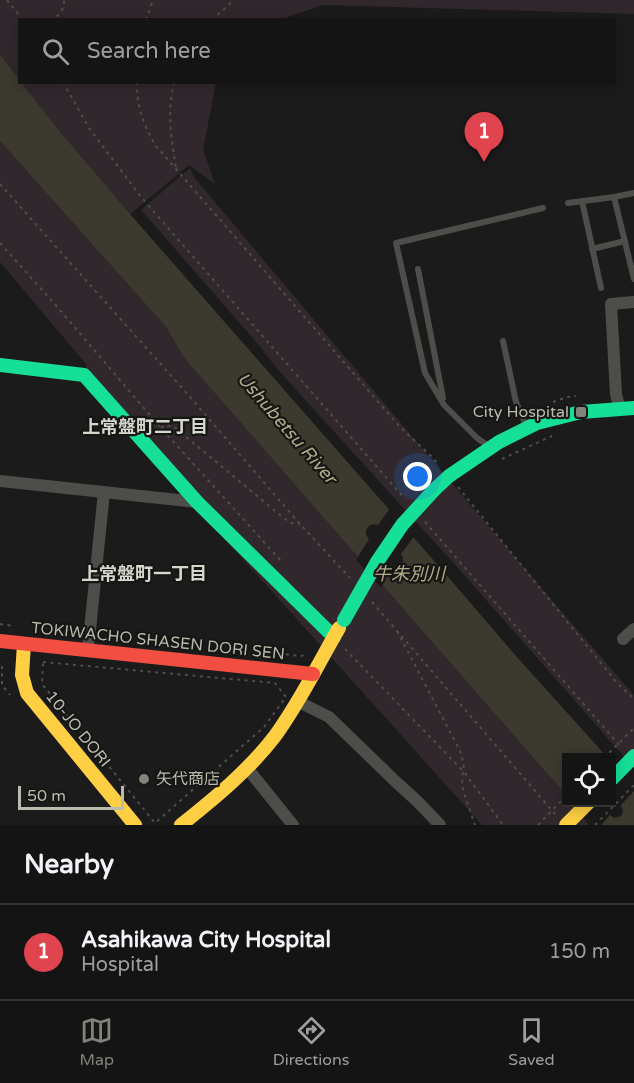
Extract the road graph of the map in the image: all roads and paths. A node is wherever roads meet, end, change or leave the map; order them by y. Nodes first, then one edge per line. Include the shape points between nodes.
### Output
1 (7, 0) edge
2 (64, 0) edge
3 (153, 0) edge
4 (234, 0) edge
5 (21, 18) edge
6 (54, 18) edge
7 (147, 18) edge
8 (215, 18) edge
9 (64, 84) edge
10 (137, 84) edge
11 (174, 84) edge
12 (176, 168) junction
13 (0, 184) edge
14 (634, 193) edge
15 (614, 197) junction
16 (582, 201) junction
17 (568, 203) dead end
18 (543, 208) dead end
19 (625, 242) junction
20 (0, 243) edge
21 (592, 249) junction
22 (418, 269) dead end
23 (634, 279) edge
24 (601, 288) dead end
25 (634, 302) edge
26 (503, 341) dead end
27 (0, 365) edge
28 (444, 405) junction
29 (627, 409) edge
30 (160, 428) junction
31 (527, 428) junction
32 (552, 436) dead end
33 (490, 447) junction
34 (500, 461) dead end
35 (0, 482) edge
36 (453, 482) junction
37 (464, 482) dead end
38 (104, 492) junction
39 (405, 499) dead end
40 (196, 502) junction
41 (420, 517) dead end
42 (300, 524) junction
43 (283, 563) dead end
44 (355, 584) dead end
45 (371, 601) dead end
46 (395, 627) junction
47 (634, 629) edge
48 (334, 637) junction
49 (623, 639) dead end
50 (0, 640) edge
51 (24, 644) junction
52 (88, 649) junction
53 (44, 662) dead end
54 (313, 674) junction
55 (282, 691) dead end
56 (634, 699) edge
57 (297, 701) junction
58 (634, 728) edge
59 (609, 753) edge
60 (630, 754) edge
61 (247, 768) junction
62 (464, 772) junction
63 (616, 773) edge
64 (634, 785) edge
65 (562, 801) edge
66 (581, 807) edge
67 (561, 820) edge
68 (135, 825) edge
69 (181, 825) edge
70 (293, 825) edge
71 (440, 825) edge
72 (475, 825) edge
73 (503, 825) edge
74 (538, 825) edge
75 (595, 825) edge

1 - 5 path
2 - 6 path via 62,11
3 - 7 path
4 - 8 path
9 - 39 path via 89,128 141,196
10 - 12 path via 147,131
11 - 12 path via 169,124
12 - 36 path via 401,429
13 - 42 path
14 - 15 lane
15 - 16 lane
15 - 19 lane
16 - 17 lane
16 - 21 lane
18 - 28 lane via 396,243 425,373
19 - 21 lane
19 - 23 lane
20 - 30 path
21 - 24 lane
22 - 28 lane
25 - 29 street via 611,304 616,394
26 - 31 lane via 516,402
27 - 40 street via 84,375
28 - 33 lane
29 - 31 street via 581,412
30 - 42 path via 174,427 285,519
30 - 43 path
31 - 33 street
32 - 34 path
33 - 36 street
35 - 38 street
36 - 37 path
36 - 48 street, bridge via 434,490 402,525
36 - 56 path
38 - 40 street
38 - 52 street
40 - 48 street
41 - 60 path
42 - 44 path
45 - 46 path
46 - 62 path via 460,751
46 - 67 path
47 - 49 street
48 - 54 street
48 - 62 path
50 - 51 street, TOKIWACHO SHASEN DORI SEN
51 - 52 street, TOKIWACHO SHASEN DORI SEN
51 - 68 street, 10-JO DORI via 21,668 27,693
52 - 54 street, TOKIWACHO SHASEN DORI SEN
53 - 55 path via 42,684 155,824 264,728 286,697
54 - 57 street
57 - 61 street via 275,736
57 - 71 street via 329,717
58 - 59 path, bridge
60 - 63 street, bridge
61 - 69 street
61 - 70 street
62 - 72 path via 463,790
62 - 73 path
64 - 75 path
65 - 74 path, bridge
66 - 67 street

